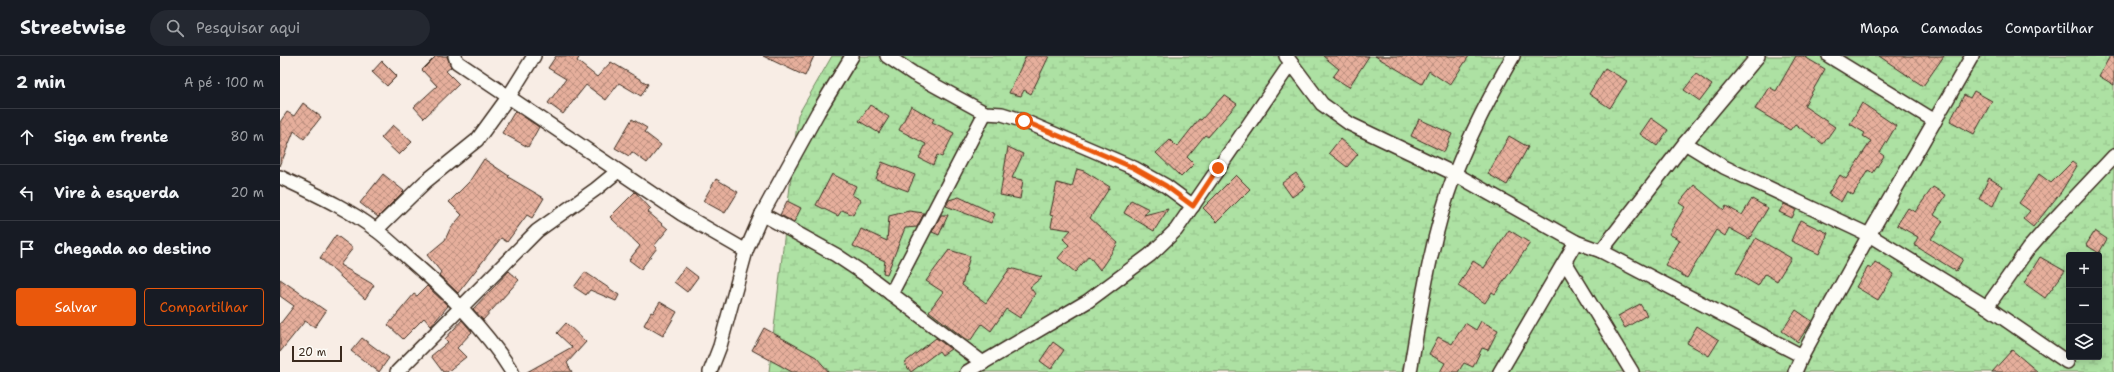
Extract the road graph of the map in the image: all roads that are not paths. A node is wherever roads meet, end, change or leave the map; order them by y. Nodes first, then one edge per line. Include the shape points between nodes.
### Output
1 (454, 56) edge
2 (534, 56) edge
3 (851, 56) edge
4 (887, 56) edge
5 (1513, 56) edge
6 (1758, 56) edge
7 (1829, 56) edge
8 (1972, 56) edge
9 (1289, 60) edge
10 (509, 96) junction
11 (985, 113) junction
12 (1935, 121) junction
13 (1685, 143) junction
14 (2114, 156) edge
15 (618, 171) junction
16 (1455, 174) junction
17 (280, 177) edge
18 (1193, 206) junction
19 (762, 214) junction
20 (376, 230) junction
21 (1869, 235) junction
22 (1576, 242) junction
23 (746, 251) junction
24 (1600, 251) junction
25 (1565, 262) junction
26 (891, 294) junction
27 (1987, 307) junction
28 (461, 308) junction
29 (1802, 356) junction
30 (2067, 362) dead end
31 (983, 363) junction
32 (397, 372) edge
33 (512, 372) edge
34 (710, 372) edge
35 (967, 372) edge
36 (1410, 372) edge
37 (1500, 372) edge
38 (1632, 372) edge
39 (1795, 372) edge

1 - 10 street via 457,62
2 - 10 street
3 - 19 street
4 - 11 street
5 - 16 street via 1487,102
6 - 13 street
7 - 12 street
8 - 12 street
9 - 16 street via 1322,104 1350,124
9 - 18 street
10 - 15 street
10 - 20 street via 477,140 425,182
11 - 18 street via 1002,114 1024,121 1134,168 1166,186
11 - 26 street
12 - 21 street
13 - 21 street via 1724,167
13 - 24 street
14 - 27 street via 2044,231
15 - 23 street via 682,214
15 - 28 street via 537,231
16 - 22 street
16 - 36 street via 1432,253
17 - 20 street via 317,195
18 - 31 street via 1176,230 1150,255 1088,301
19 - 23 street
19 - 26 street via 836,255
20 - 28 street
21 - 27 street
21 - 29 street
22 - 24 street
22 - 25 street
23 - 34 street via 720,346
24 - 29 street
25 - 37 street
25 - 38 street
26 - 31 street
27 - 30 street
28 - 32 street
28 - 33 street via 495,345
29 - 39 street
31 - 35 street

